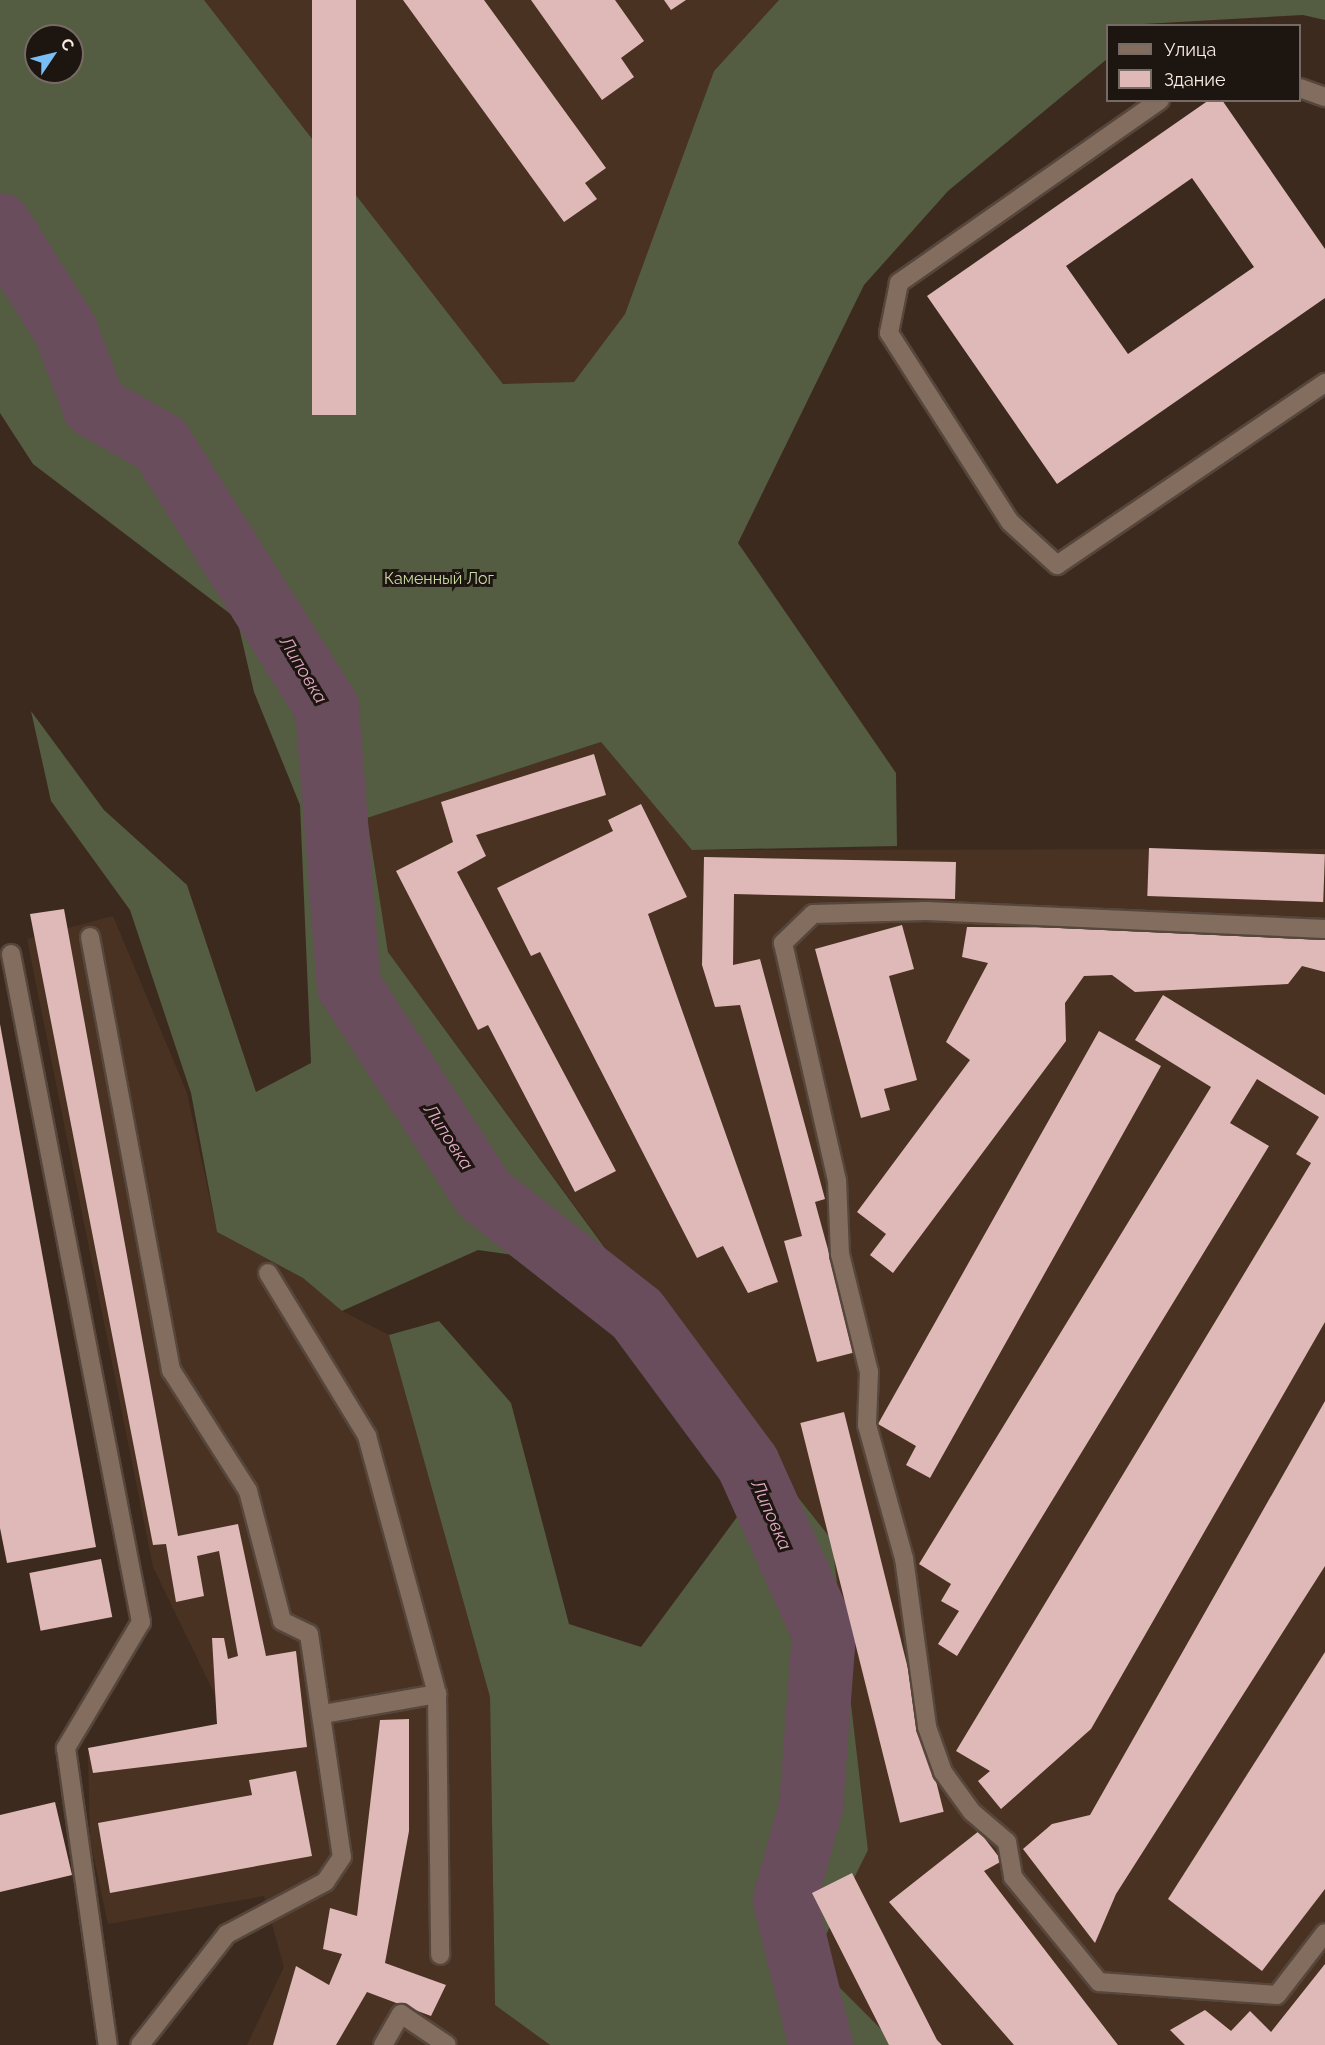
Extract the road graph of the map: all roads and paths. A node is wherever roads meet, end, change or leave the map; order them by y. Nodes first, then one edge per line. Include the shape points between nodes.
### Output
1 (1301, 89) edge
2 (1325, 98) edge
3 (1157, 102) edge
4 (1325, 383) edge
5 (1325, 929) edge
6 (90, 937) dead end
7 (11, 954) dead end
8 (268, 1273) dead end
9 (437, 1694) junction
10 (323, 1714) junction
11 (1325, 1933) edge
12 (440, 1956) dead end
13 (108, 2045) edge
14 (140, 2045) edge
15 (383, 2045) edge
16 (447, 2045) edge

1 - 2 lane
3 - 4 lane via 899,283 889,333 1010,522 1057,565
5 - 11 lane via 926,911 813,914 783,943 837,1180 840,1254 869,1372 867,1425 904,1558 927,1726 943,1772 972,1812 1006,1842 1013,1877 1099,1982 1277,1995
6 - 10 lane via 171,1370 248,1491 282,1621 309,1635
7 - 13 lane via 141,1622 66,1748
8 - 9 lane via 367,1436
9 - 10 lane
9 - 12 lane
10 - 14 lane via 342,1857 325,1882 227,1934
15 - 16 lane via 402,2014

